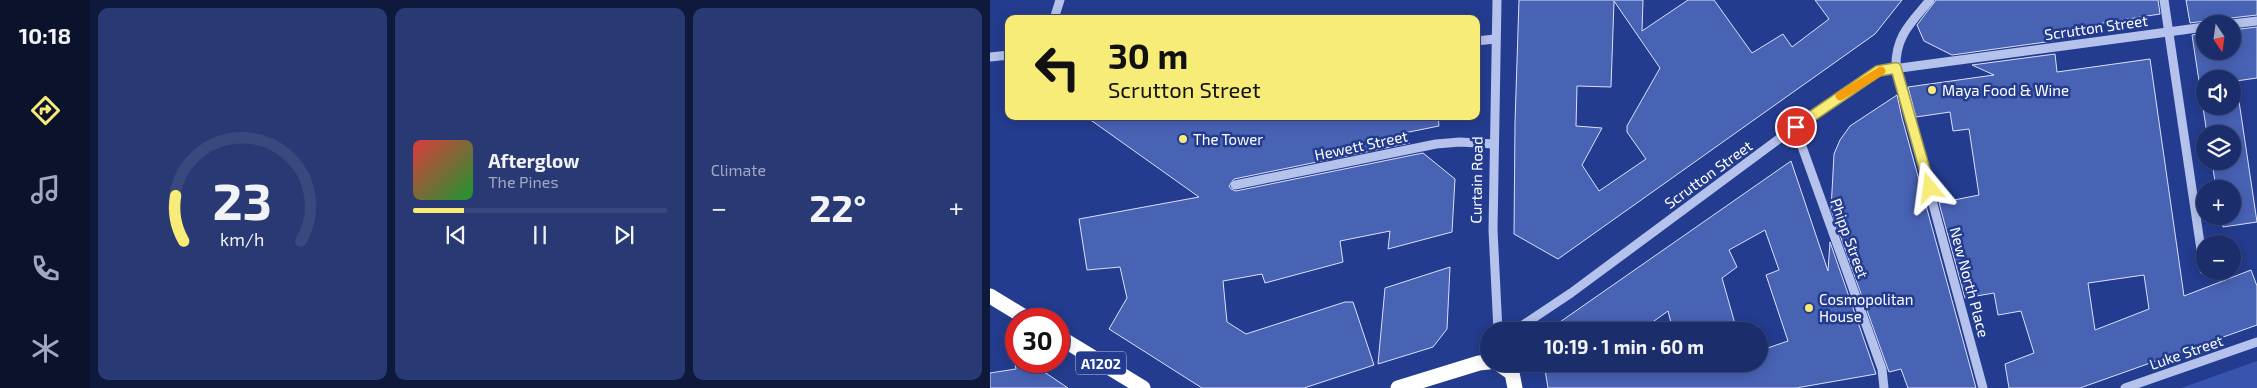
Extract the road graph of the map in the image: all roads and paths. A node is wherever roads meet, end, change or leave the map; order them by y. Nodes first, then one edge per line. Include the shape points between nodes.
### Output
1 (1060, 0) edge
2 (1497, 0) edge
3 (1930, 0) edge
4 (2164, 0) edge
5 (1055, 15) edge
6 (2257, 21) edge
7 (2241, 23) edge
8 (2196, 28) edge
9 (2168, 31) junction
10 (1495, 39) junction
11 (1480, 41) edge
12 (1005, 55) edge
13 (990, 57) edge
14 (1896, 68) junction
15 (1796, 127) junction
16 (1494, 144) junction
17 (1235, 185) dead end
18 (2199, 235) edge
19 (990, 296) edge
20 (1010, 308) edge
21 (1498, 322) edge
22 (1528, 322) edge
23 (2257, 342) edge
24 (1070, 344) edge
25 (1480, 363) edge
26 (1510, 372) edge
27 (1143, 388) edge
28 (1398, 388) edge
29 (1515, 388) edge
30 (1883, 388) edge
31 (1983, 388) edge
32 (2125, 388) edge

1 - 5 street
2 - 10 street, Curtain Road
3 - 14 street via 1900,39 1895,53
4 - 9 street
6 - 7 street
8 - 9 street, Scrutton Street
9 - 14 street, Scrutton Street
9 - 18 street
10 - 11 street
10 - 16 street, Curtain Road
12 - 13 street
14 - 15 street, Scrutton Street via 1878,71
14 - 31 street, New North Place
15 - 22 street, Scrutton Street
15 - 30 street, Phipp Street via 1882,369
16 - 17 street, Hewett Street via 1436,144
16 - 21 street, Curtain Road via 1493,230
19 - 20 highway
23 - 32 street, Luke Street
24 - 27 highway, A1202
25 - 28 highway
26 - 29 highway

